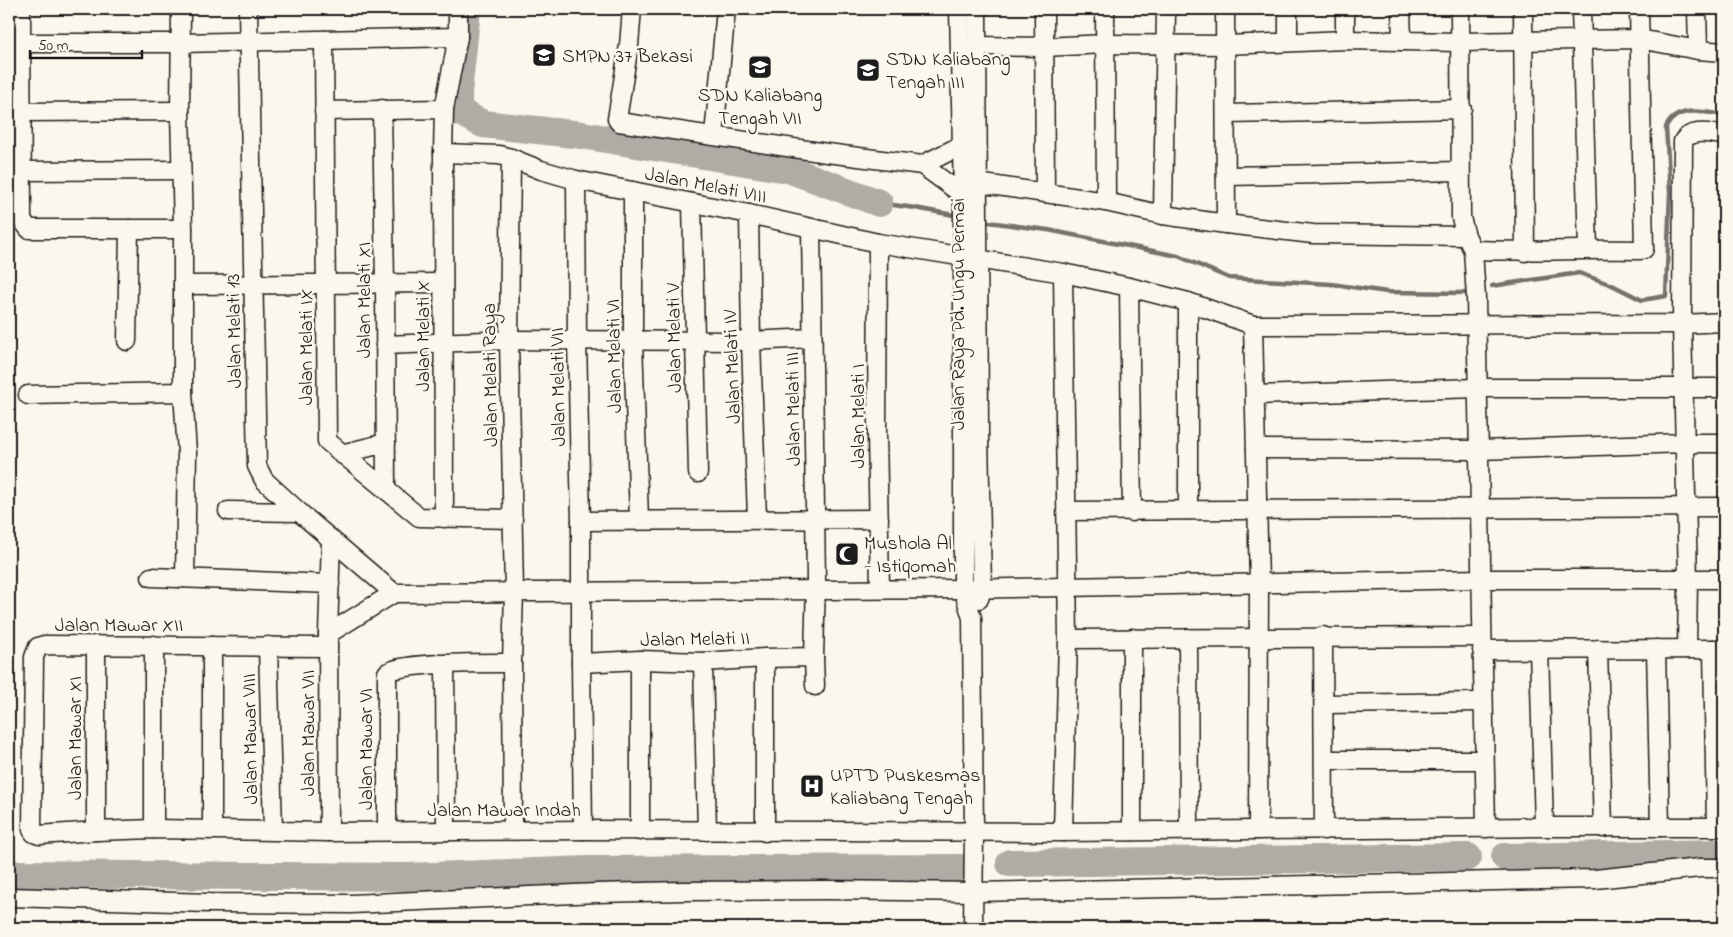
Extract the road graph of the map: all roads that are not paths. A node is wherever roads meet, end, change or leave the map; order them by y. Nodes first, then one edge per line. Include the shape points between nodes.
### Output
1 (21, 9) edge
2 (181, 9) edge
3 (248, 9) edge
4 (458, 9) edge
5 (632, 9) edge
6 (726, 9) edge
7 (959, 9) edge
8 (976, 9) edge
9 (1044, 9) edge
10 (1105, 9) edge
11 (1166, 9) edge
12 (1225, 9) edge
13 (1288, 9) edge
14 (1345, 9) edge
15 (1402, 9) edge
16 (1460, 9) edge
17 (1523, 9) edge
18 (1581, 9) edge
19 (1639, 9) edge
20 (1697, 9) edge
21 (458, 37) junction
22 (1639, 39) junction
23 (324, 40) junction
24 (1345, 40) junction
25 (1581, 40) junction
26 (249, 41) junction
27 (1402, 41) junction
28 (1524, 41) junction
29 (1288, 42) junction
30 (1460, 42) junction
31 (21, 43) junction
32 (180, 43) junction
33 (1105, 44) junction
34 (1165, 45) junction
35 (1226, 45) junction
36 (977, 46) junction
37 (1044, 47) junction
38 (1698, 50) junction
39 (1724, 52) edge
40 (1462, 109) junction
41 (382, 110) junction
42 (444, 110) junction
43 (324, 111) junction
44 (23, 112) junction
45 (180, 112) junction
46 (1226, 114) junction
47 (714, 135) junction
48 (1724, 135) edge
49 (962, 145) junction
50 (443, 153) junction
51 (511, 158) junction
52 (922, 165) junction
53 (181, 170) junction
54 (22, 171) junction
55 (1460, 171) junction
56 (1226, 176) junction
57 (576, 180) junction
58 (634, 191) junction
59 (1045, 193) junction
60 (1106, 202) junction
61 (692, 203) junction
62 (970, 206) junction
63 (749, 214) junction
64 (1163, 215) junction
65 (1226, 224) junction
66 (811, 228) junction
67 (129, 229) junction
68 (183, 229) junction
69 (878, 243) junction
70 (1469, 243) junction
71 (1588, 249) junction
72 (1525, 252) junction
73 (970, 258) junction
74 (1063, 273) junction
75 (326, 283) junction
76 (385, 283) junction
77 (443, 283) junction
78 (254, 284) junction
79 (183, 285) junction
80 (1129, 287) junction
81 (1188, 302) junction
82 (1724, 322) edge
83 (1253, 324) junction
84 (1476, 324) junction
85 (1682, 324) junction
86 (812, 338) junction
87 (577, 339) junction
88 (509, 340) junction
89 (633, 340) junction
90 (127, 341) dead end
91 (694, 341) junction
92 (751, 341) junction
93 (442, 342) junction
94 (385, 345) junction
95 (1478, 388) junction
96 (1724, 388) edge
97 (1684, 389) junction
98 (183, 392) junction
99 (28, 395) dead end
100 (1255, 395) junction
101 (970, 433) junction
102 (386, 442) junction
103 (1685, 442) junction
104 (1724, 443) edge
105 (1256, 450) junction
106 (1478, 450) junction
107 (341, 454) junction
108 (698, 473) dead end
109 (386, 490) junction
110 (1686, 507) junction
111 (1724, 507) edge
112 (1257, 509) junction
113 (1188, 510) junction
114 (1480, 510) junction
115 (228, 511) dead end
116 (1066, 511) junction
117 (299, 512) junction
118 (1132, 512) junction
119 (444, 518) junction
120 (513, 518) junction
121 (757, 519) junction
122 (879, 519) junction
123 (640, 520) junction
124 (815, 520) junction
125 (581, 521) junction
126 (331, 539) junction
127 (150, 577) dead end
128 (185, 578) junction
129 (1480, 579) junction
130 (1724, 579) edge
131 (1688, 580) junction
132 (330, 584) junction
133 (1259, 584) junction
134 (1067, 587) junction
135 (880, 588) junction
136 (963, 589) junction
137 (982, 589) junction
138 (815, 590) junction
139 (514, 591) junction
140 (394, 592) junction
141 (581, 592) junction
142 (972, 618) junction
143 (1323, 636) junction
144 (1068, 638) junction
145 (1132, 638) junction
146 (1188, 638) junction
147 (1259, 638) junction
148 (328, 641) junction
149 (1482, 643) junction
150 (96, 645) junction
151 (154, 645) junction
152 (212, 646) junction
153 (268, 646) junction
154 (1539, 649) junction
155 (1598, 649) junction
156 (1656, 649) junction
157 (1688, 649) junction
158 (1718, 649) edge
159 (814, 657) junction
160 (765, 658) junction
161 (640, 660) junction
162 (703, 662) junction
163 (512, 663) junction
164 (581, 663) junction
165 (445, 664) junction
166 (815, 686) dead end
167 (1483, 702) junction
168 (1324, 704) junction
169 (1324, 760) junction
170 (1484, 760) junction
171 (1544, 827) junction
172 (1660, 827) junction
173 (1486, 828) junction
174 (1603, 828) junction
175 (154, 829) junction
176 (212, 829) junction
177 (273, 830) junction
178 (513, 830) junction
179 (583, 830) junction
180 (1189, 830) junction
181 (1258, 830) junction
182 (1324, 830) junction
183 (1722, 830) edge
184 (96, 831) junction
185 (387, 831) junction
186 (640, 831) junction
187 (1132, 831) junction
188 (329, 832) junction
189 (446, 832) junction
190 (707, 832) junction
191 (764, 832) junction
192 (1063, 832) junction
193 (34, 834) joint
194 (974, 840) junction
195 (1724, 868) edge
196 (974, 887) junction
197 (9, 897) edge
198 (973, 928) edge

1 - 31 street
2 - 32 street
3 - 26 street, Jalan Melati 13
4 - 21 street, Jalan Melati X
5 - 47 street via 617,119 619,122
6 - 47 street
7 - 49 street, Jalan Raya Pd. Ungu Permai
8 - 36 street, Jalan Raya Pd. Ungu Permai
9 - 37 street
10 - 33 street
11 - 34 street
12 - 35 street
13 - 29 street
14 - 24 street
15 - 27 street
16 - 30 street
17 - 28 street
18 - 25 street
19 - 22 street
20 - 38 street
21 - 23 street
21 - 42 street, Jalan Melati X
22 - 25 street
22 - 38 street
22 - 71 street via 1645,246 1640,250
23 - 26 street
23 - 43 street, Jalan Melati IX
24 - 27 street
24 - 29 street
25 - 28 street
25 - 71 street
26 - 32 street
26 - 78 street, Jalan Melati 13
27 - 30 street
28 - 30 street
28 - 72 street
29 - 35 street
30 - 40 street
31 - 32 street
31 - 44 street
32 - 45 street
33 - 34 street
33 - 37 street
33 - 60 street
34 - 35 street
34 - 64 street
35 - 46 street
36 - 37 street
36 - 62 street, Jalan Raya Pd. Ungu Permai
37 - 59 street
38 - 39 street
40 - 46 street
40 - 55 street
41 - 42 street
41 - 43 street
41 - 76 street, Jalan Melati XI
42 - 50 street, Jalan Melati X
43 - 75 street, Jalan Melati IX
44 - 45 street
44 - 54 street
45 - 53 street
46 - 56 street
47 - 52 street
48 - 85 street via 1693,133 1683,141
49 - 52 street
49 - 62 street, Jalan Raya Pd. Ungu Permai
50 - 51 street, Jalan Melati VIII
50 - 77 street, Jalan Melati X
51 - 57 street, Jalan Melati VIII
51 - 88 street, Jalan Melati Raya
52 - 62 street
53 - 54 street
53 - 68 street
54 - 67 street via 22,220 29,229
55 - 56 street
55 - 70 street via 1461,218
56 - 65 street
57 - 58 street, Jalan Melati VIII
57 - 87 street, Jalan Melati VII
58 - 61 street, Jalan Melati VIII
58 - 89 street, Jalan Melati VI
59 - 60 street
59 - 62 street
60 - 64 street
61 - 63 street, Jalan Melati VIII
61 - 91 street, Jalan Melati V
62 - 73 street, Jalan Raya Pd. Ungu Permai
63 - 66 street, Jalan Melati VIII
63 - 92 street, Jalan Melati IV
64 - 65 street
65 - 70 street via 1313,234
66 - 69 street, Jalan Melati VIII
66 - 86 street, Jalan Melati III
67 - 68 street
67 - 90 street
68 - 79 street
69 - 73 street, Jalan Melati VIII
69 - 122 street, Jalan Melati I
70 - 72 street
70 - 84 street
71 - 72 street
73 - 74 street, Jalan Melati VIII
73 - 101 street, Jalan Raya Pd. Ungu Permai
74 - 80 street, Jalan Melati VIII
74 - 116 street
75 - 76 street
75 - 78 street
75 - 107 street, Jalan Melati IX via 326,438
76 - 77 street
76 - 94 street, Jalan Melati XI
77 - 93 street, Jalan Melati X
78 - 79 street
78 - 117 street, Jalan Melati 13 via 257,466 264,480
79 - 98 street
80 - 81 street, Jalan Melati VIII
80 - 118 street
81 - 83 street, Jalan Melati VIII
81 - 113 street
82 - 85 street, Jalan Melati VIII
83 - 84 street, Jalan Melati VIII
83 - 100 street
84 - 85 street, Jalan Melati VIII
84 - 95 street
85 - 97 street
86 - 92 street
86 - 124 street, Jalan Melati III
87 - 88 street
87 - 89 street
87 - 125 street, Jalan Melati VII
88 - 93 street
88 - 120 street, Jalan Melati Raya
89 - 91 street
89 - 123 street, Jalan Melati VI
91 - 92 street
91 - 108 street, Jalan Melati V
92 - 121 street, Jalan Melati IV
93 - 94 street
93 - 119 street, Jalan Melati X
94 - 102 street, Jalan Melati XI
95 - 97 street
95 - 100 street
95 - 106 street
96 - 97 street
97 - 103 street
98 - 99 street
98 - 128 street via 187,453
100 - 105 street
101 - 136 street, Jalan Raya Pd. Ungu Permai
101 - 137 street, Jalan Raya Pd. Ungu Permai
102 - 107 street
102 - 109 street, Jalan Melati XI
103 - 104 street
103 - 106 street
103 - 110 street
105 - 106 street
105 - 112 street
106 - 114 street
107 - 109 street, Jalan Melati IX
109 - 119 street, Jalan Melati IX via 419,517
110 - 111 street
110 - 114 street
110 - 131 street
112 - 113 street
112 - 114 street
112 - 133 street
113 - 118 street
114 - 129 street
115 - 117 street
116 - 118 street
116 - 134 street
117 - 126 street, Jalan Melati 13
119 - 120 street, Jalan Melati IX
120 - 139 street, Jalan Melati Raya
121 - 123 street
121 - 124 street
122 - 124 street
122 - 135 street, Jalan Melati I
123 - 125 street
124 - 138 street, Jalan Melati III
125 - 141 street, Jalan Melati VII
126 - 132 street, Jalan Mawar VII
126 - 140 street, Jalan Melati 13
127 - 128 street
128 - 132 street
129 - 131 street
129 - 133 street
129 - 149 street
130 - 131 street
131 - 157 street
132 - 148 street, Jalan Mawar VII
133 - 134 street
133 - 147 street
134 - 137 street
134 - 144 street
135 - 136 street
135 - 138 street
136 - 137 street
136 - 142 street, Jalan Raya Pd. Ungu Permai
137 - 142 street, Jalan Raya Pd. Ungu Permai
138 - 141 street
138 - 159 street
139 - 140 street
139 - 141 street
139 - 163 street, Jalan Melati Raya
140 - 148 street
141 - 164 street
142 - 194 street, Jalan Raya Pd. Ungu Permai
143 - 147 street
143 - 149 street
143 - 168 street
144 - 145 street
144 - 192 street
145 - 146 street
145 - 187 street
146 - 147 street
146 - 180 street
147 - 181 street
148 - 153 street, Jalan Mawar XII
148 - 188 street, Jalan Mawar VII
149 - 154 street
149 - 167 street
150 - 151 street, Jalan Mawar XII
150 - 184 street, Jalan Mawar XI
150 - 193 street, Jalan Mawar XII via 44,645 38,647 34,657
151 - 152 street, Jalan Mawar XII
151 - 175 street
152 - 153 street, Jalan Mawar XII
152 - 176 street
153 - 177 street, Jalan Mawar VIII
154 - 155 street
154 - 171 street
155 - 156 street
155 - 174 street
156 - 157 street
156 - 172 street
157 - 158 street
158 - 183 street
159 - 160 street, Jalan Melati II
159 - 166 street
160 - 162 street, Jalan Melati II
160 - 191 street
161 - 162 street, Jalan Melati II
161 - 164 street, Jalan Melati II
161 - 186 street
162 - 190 street
163 - 165 street, Jalan Mawar VI
163 - 178 street, Jalan Melati Raya
164 - 179 street
165 - 185 street, Jalan Mawar VI via 395,669 387,673
165 - 189 street
167 - 168 street
167 - 170 street
168 - 169 street
169 - 170 street
169 - 182 street
170 - 173 street
171 - 173 street
171 - 174 street
172 - 174 street
172 - 183 street
173 - 182 street
175 - 176 street, Jalan Mawar Indah
175 - 184 street, Jalan Mawar Indah
176 - 177 street, Jalan Mawar Indah
177 - 188 street, Jalan Mawar Indah
178 - 179 street, Jalan Mawar Indah
178 - 189 street, Jalan Mawar Indah
179 - 186 street, Jalan Mawar Indah
180 - 181 street
180 - 187 street
181 - 182 street
183 - 194 street via 1605,839
184 - 193 street, Jalan Mawar Indah
185 - 188 street, Jalan Mawar Indah
185 - 189 street, Jalan Mawar Indah
186 - 190 street, Jalan Mawar Indah
187 - 192 street
190 - 191 street, Jalan Mawar Indah
191 - 194 street, Jalan Mawar Indah
192 - 194 street
194 - 196 street, Jalan Raya Pd. Ungu Permai
195 - 196 street via 1595,879
196 - 197 street via 684,891 351,904
196 - 198 street, Jalan Raya Pd. Ungu Permai

